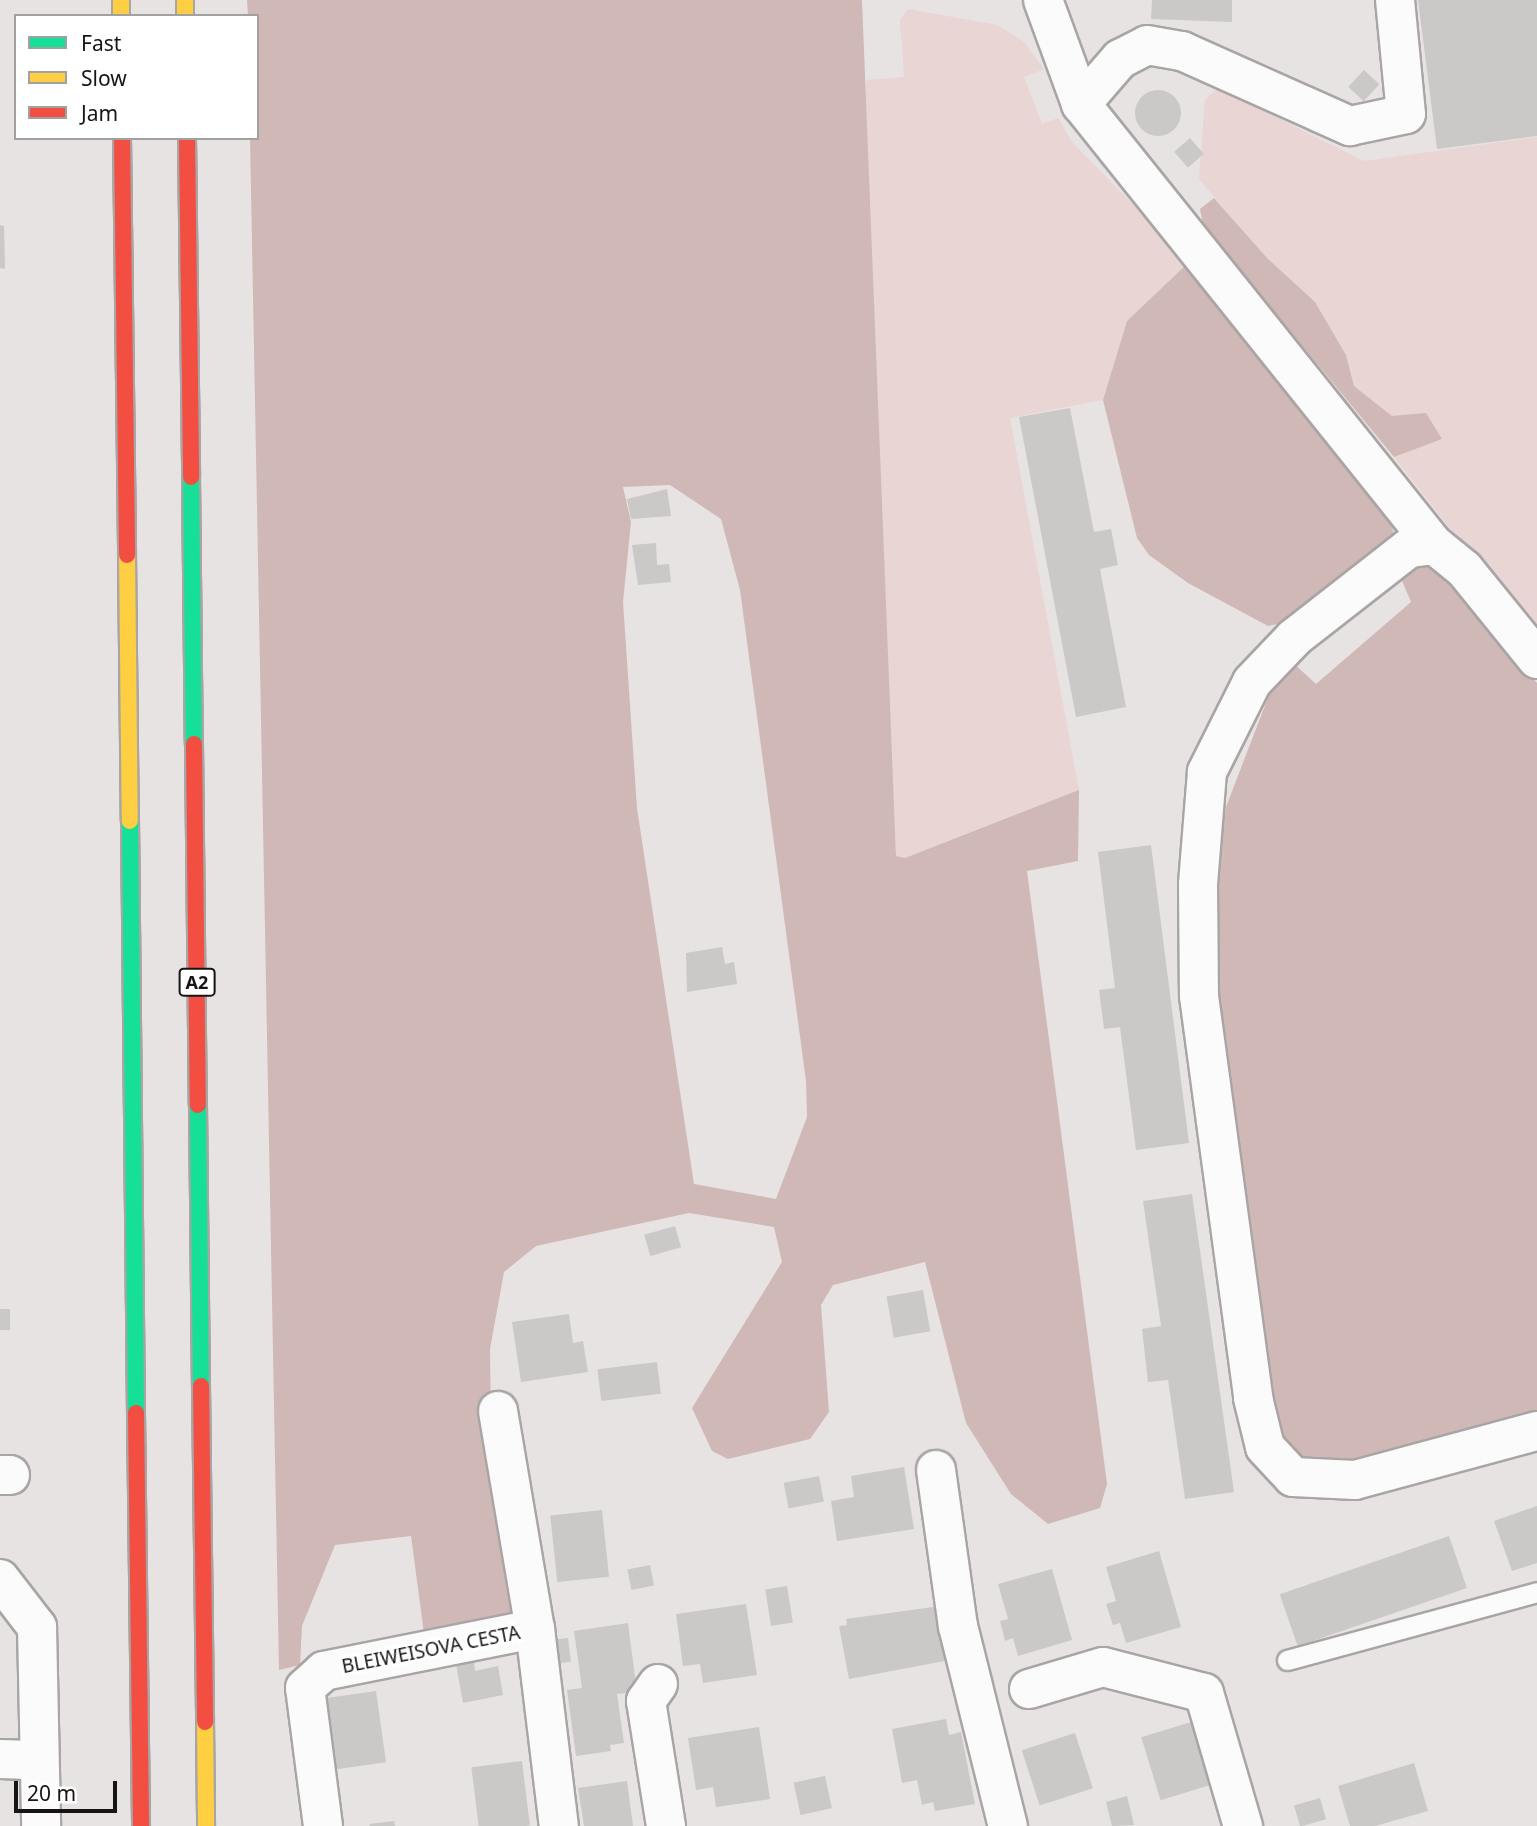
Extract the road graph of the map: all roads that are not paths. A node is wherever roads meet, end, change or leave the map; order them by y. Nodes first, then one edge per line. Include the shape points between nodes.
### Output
1 (1043, 0) edge
2 (1395, 0) edge
3 (1081, 104) junction
4 (122, 140) edge
5 (187, 140) edge
6 (1434, 545) junction
7 (1537, 659) edge
8 (498, 1410) dead end
9 (1537, 1431) edge
10 (936, 1471) dead end
11 (0, 1579) edge
12 (1537, 1591) edge
13 (535, 1629) junction
14 (1287, 1660) dead end
15 (658, 1684) dead end
16 (1029, 1689) dead end
17 (0, 1759) edge
18 (38, 1760) junction
19 (41, 1826) edge
20 (141, 1826) edge
21 (206, 1826) edge
22 (323, 1826) edge
23 (559, 1826) edge
24 (666, 1826) edge
25 (1008, 1826) edge
26 (1243, 1826) edge

1 - 3 street
2 - 3 street via 1406,114 1350,127 1182,51 1147,44 1120,59
3 - 6 street
4 - 20 highway
5 - 21 highway, A2
6 - 7 street via 1464,569
6 - 9 street via 1409,548 1294,638 1252,682 1207,772 1198,884 1199,996 1253,1398 1265,1447 1293,1477 1355,1480
8 - 13 street, BLEIWEISOVA CESTA
10 - 25 street via 958,1626
11 - 18 street via 37,1627
12 - 14 lane
13 - 22 street, BLEIWEISOVA CESTA via 324,1671 305,1688
13 - 23 street, BLEIWEISOVA CESTA
15 - 24 street via 646,1701
16 - 26 street via 1103,1667 1204,1693
17 - 18 street
18 - 19 street

